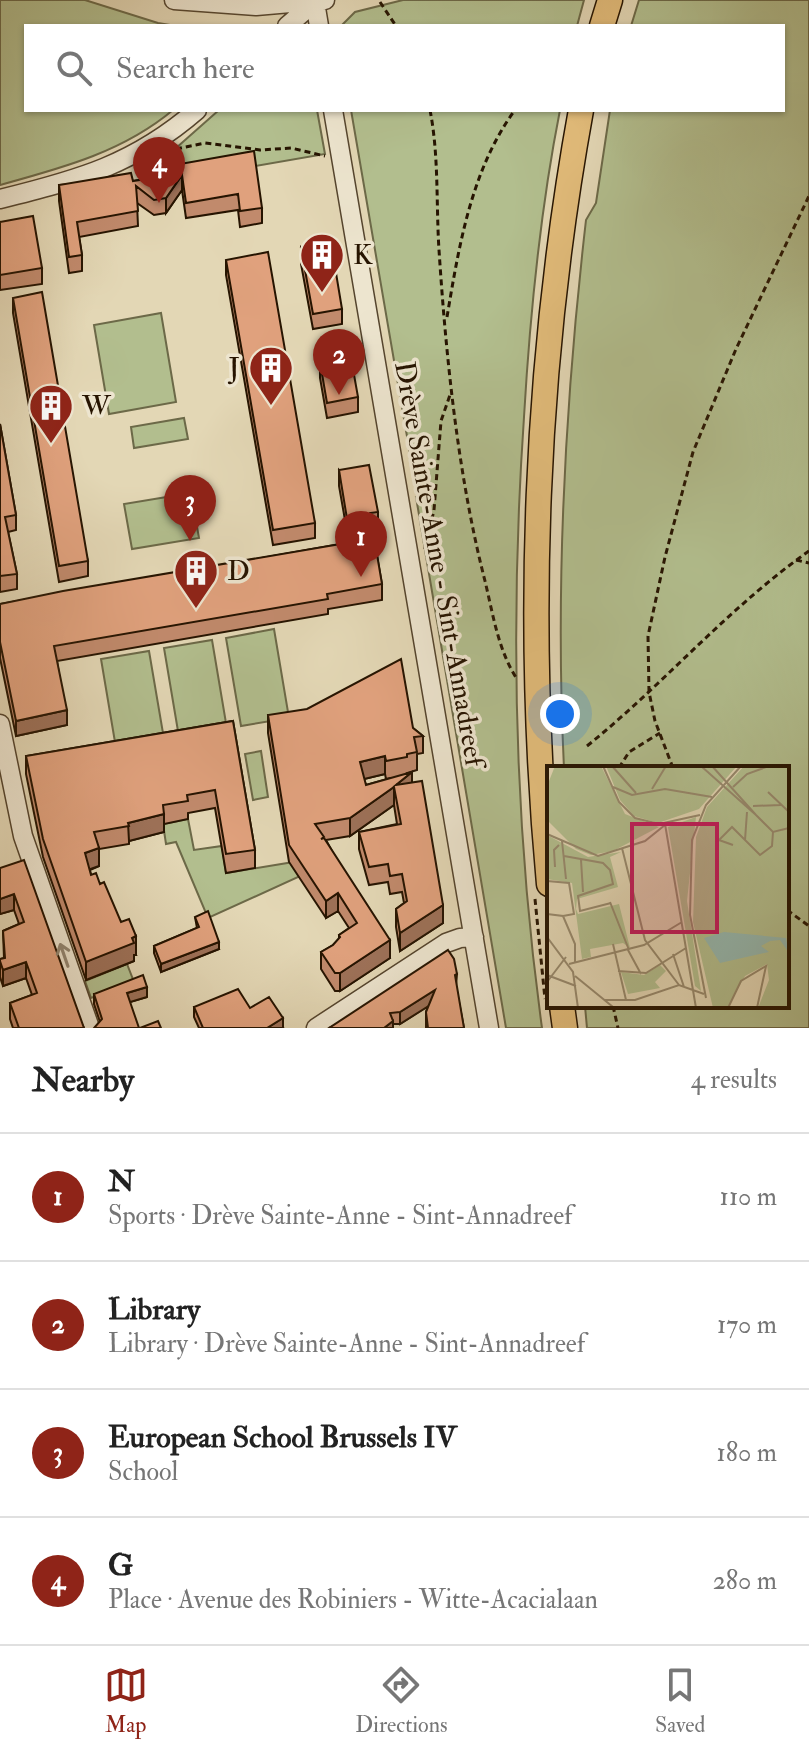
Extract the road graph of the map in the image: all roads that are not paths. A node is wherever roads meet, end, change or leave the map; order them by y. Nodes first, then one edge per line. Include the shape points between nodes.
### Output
1 (174, 0) edge
2 (610, 0) edge
3 (320, 1) edge
4 (290, 24) edge
5 (319, 24) edge
6 (603, 24) edge
7 (194, 112) edge
8 (333, 112) edge
9 (581, 112) edge
10 (0, 199) edge
11 (0, 724) edge
12 (547, 849) edge
13 (474, 937) junction
14 (562, 1008) edge
15 (90, 1028) edge
16 (316, 1028) edge
17 (489, 1028) edge
18 (565, 1028) edge

1 - 3 street via 256,6
2 - 6 main road
3 - 4 street
3 - 5 street
7 - 10 street via 119,164
8 - 13 street, Drève Sainte-Anne - Sint-Annadreef
9 - 12 main road via 556,276 540,515 539,709
15 -> 11 street via 23,836
13 - 16 street via 446,943
13 - 17 street, Drève Sainte-Anne - Sint-Annadreef
14 - 18 main road

